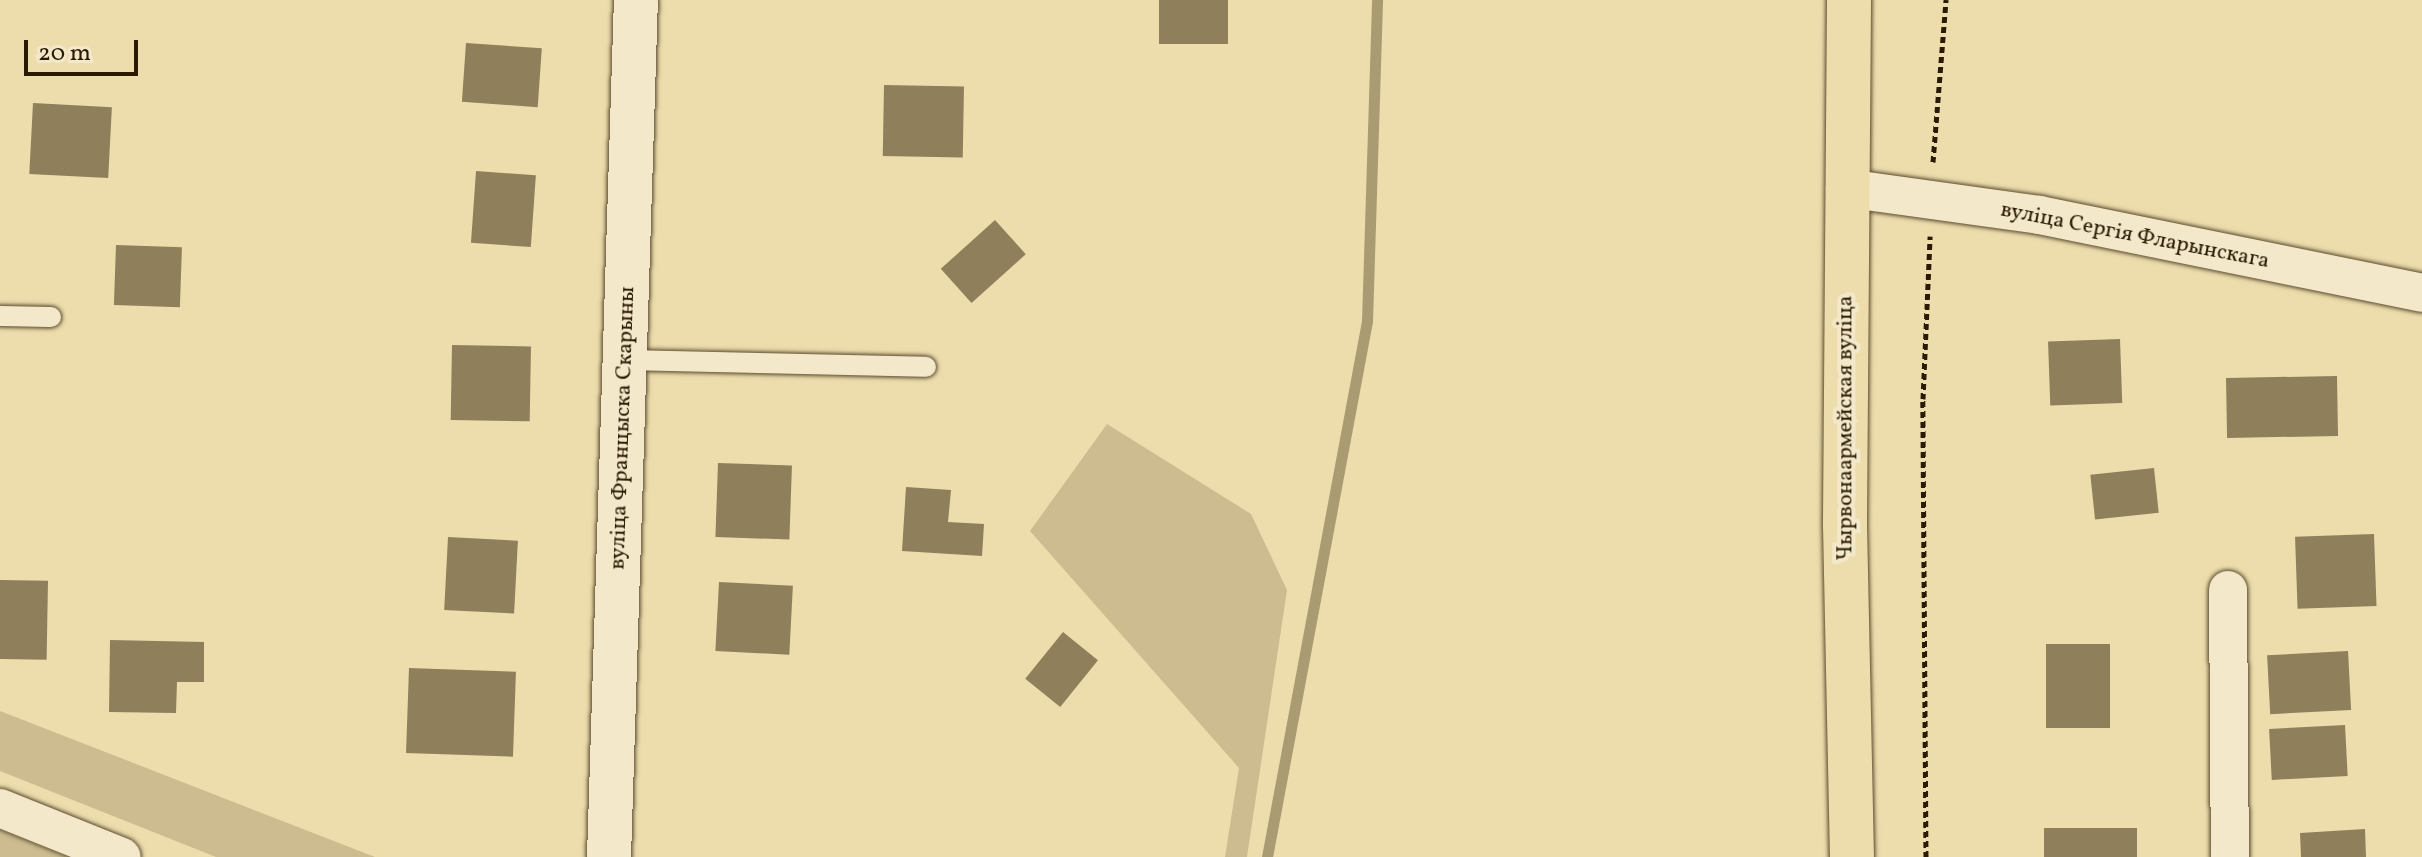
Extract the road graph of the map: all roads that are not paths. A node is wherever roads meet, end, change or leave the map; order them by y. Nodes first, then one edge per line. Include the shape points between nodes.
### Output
1 (636, 0) edge
2 (1849, 0) edge
3 (1845, 188) junction
4 (2422, 293) edge
5 (0, 316) edge
6 (51, 317) dead end
7 (625, 360) junction
8 (926, 367) dead end
9 (2228, 590) dead end
10 (0, 808) edge
11 (122, 857) edge
12 (609, 857) edge
13 (1852, 857) edge
14 (2230, 857) edge

1 - 7 street, вуліца Францыска Скарыны
2 - 3 main road, Чырвонаармейская вуліца
3 - 4 street, вуліца Сергія Фларынскага via 2039,215
3 - 13 main road, Чырвонаармейская вуліца
5 - 6 lane
7 - 8 lane
7 - 12 street, вуліца Францыска Скарыны
9 - 14 street
10 - 11 street

